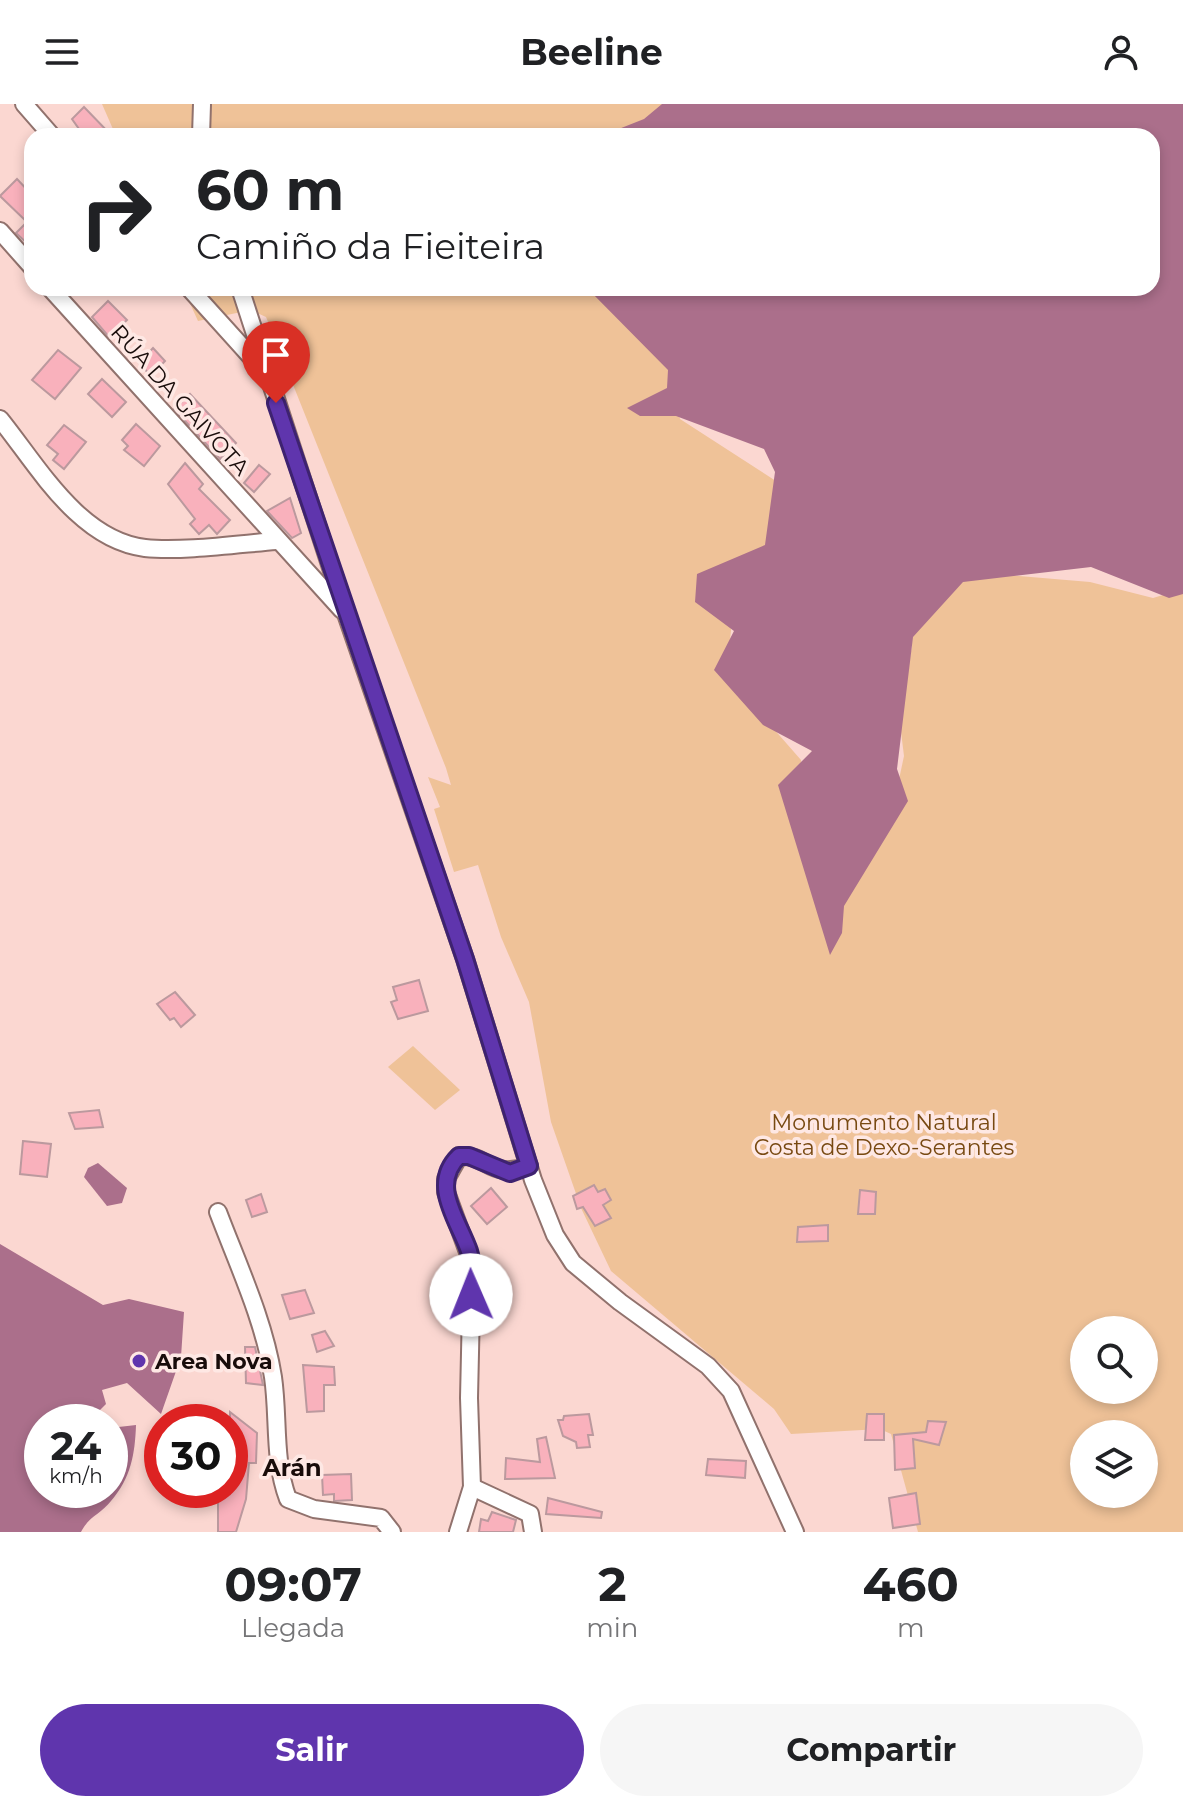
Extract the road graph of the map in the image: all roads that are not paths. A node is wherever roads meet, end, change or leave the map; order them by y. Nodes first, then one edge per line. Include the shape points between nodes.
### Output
1 (24, 104) edge
2 (202, 104) edge
3 (45, 128) edge
4 (201, 128) edge
5 (0, 231) edge
6 (24, 258) edge
7 (57, 296) edge
8 (196, 296) edge
9 (242, 296) edge
10 (267, 375) junction
11 (0, 419) edge
12 (276, 541) junction
13 (346, 614) junction
14 (529, 1166) junction
15 (218, 1212) dead end
16 (472, 1487) junction
17 (392, 1532) edge
18 (458, 1532) edge
19 (533, 1532) edge
20 (795, 1532) edge

1 - 3 street
2 - 4 street
5 - 6 street
7 - 12 street, RÚA DA GAIVOTA
8 - 10 street
9 - 10 street
10 - 13 street
11 - 12 street via 71,507 117,539 147,548
12 - 13 street, RÚA DA GAIVOTA
13 - 14 street via 465,959
14 - 16 street via 510,1173 459,1156 452,1163 446,1192 472,1263
14 - 20 street via 555,1235 573,1263 708,1366 731,1391
15 - 17 street via 264,1337 273,1378 280,1480 288,1499 314,1509 381,1518
16 - 18 street
16 - 19 street via 530,1514

